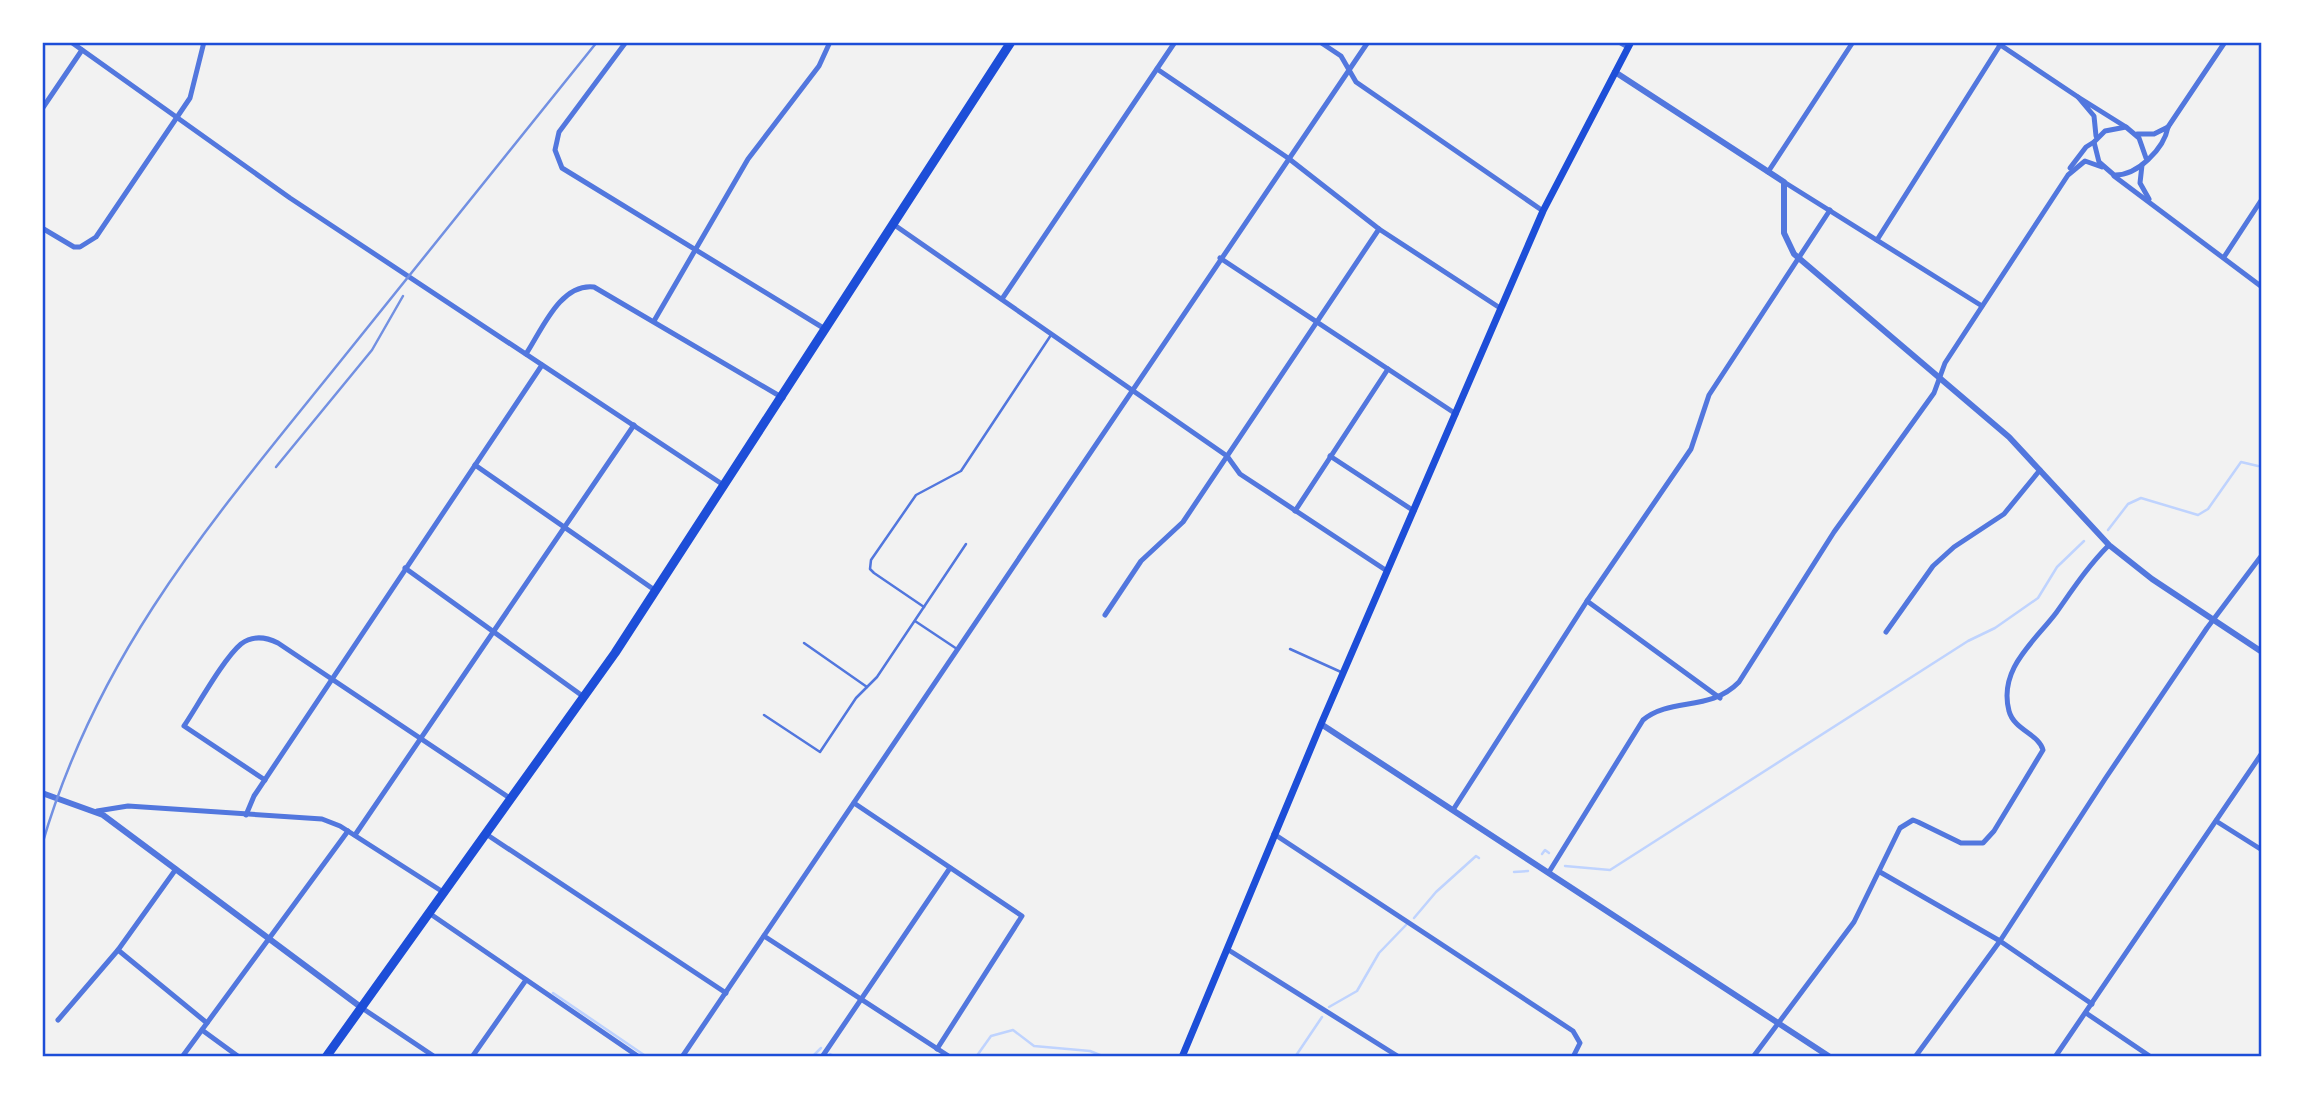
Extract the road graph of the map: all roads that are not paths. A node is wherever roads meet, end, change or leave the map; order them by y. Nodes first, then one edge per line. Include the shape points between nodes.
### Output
1 (71, 42) edge
2 (204, 42) edge
3 (626, 42) edge
4 (830, 42) edge
5 (1011, 42) edge
6 (1175, 42) edge
7 (1320, 42) edge
8 (1368, 42) edge
9 (1619, 42) edge
10 (1853, 42) edge
11 (2215, 42) edge
12 (1999, 43) edge
13 (2223, 44) edge
14 (1629, 45) edge
15 (82, 50) junction
16 (1157, 69) junction
17 (1348, 71) junction
18 (1615, 72) junction
19 (2078, 97) junction
20 (42, 109) edge
21 (179, 117) junction
22 (2126, 127) junction
23 (2168, 127) junction
24 (2137, 134) junction
25 (2095, 139) junction
26 (1288, 158) junction
27 (2146, 158) junction
28 (2142, 165) junction
29 (2102, 167) junction
30 (1768, 172) junction
31 (2068, 175) junction
32 (2114, 176) junction
33 (1784, 182) junction
34 (2148, 199) junction
35 (2262, 199) edge
36 (1830, 210) junction
37 (1543, 211) junction
38 (893, 224) junction
39 (42, 228) edge
40 (1379, 229) junction
41 (1877, 240) junction
42 (698, 251) junction
43 (2224, 257) junction
44 (1220, 258) junction
45 (1798, 258) junction
46 (2262, 287) edge
47 (1002, 299) junction
48 (1983, 306) junction
49 (1500, 308) junction
50 (654, 321) junction
51 (1318, 321) junction
52 (826, 330) junction
53 (1051, 335) junction
54 (526, 354) junction
55 (542, 365) junction
56 (1388, 369) junction
57 (1939, 377) junction
58 (1131, 392) junction
59 (783, 398) junction
60 (1456, 414) junction
61 (634, 425) junction
62 (1227, 456) junction
63 (1330, 456) junction
64 (475, 465) junction
65 (2040, 470) junction
66 (725, 486) junction
67 (1295, 511) junction
68 (1414, 511) junction
69 (565, 527) junction
70 (966, 544) dead end
71 (2109, 545) junction
72 (2262, 555) edge
73 (405, 568) junction
74 (1387, 571) junction
75 (657, 592) junction
76 (1587, 601) junction
77 (924, 607) junction
78 (1105, 615) dead end
79 (915, 621) junction
80 (2214, 621) junction
81 (494, 632) junction
82 (1886, 632) dead end
83 (804, 643) dead end
84 (957, 649) junction
85 (1290, 649) dead end
86 (2262, 652) edge
87 (1343, 673) junction
88 (331, 678) junction
89 (867, 687) junction
90 (584, 696) junction
91 (1720, 698) junction
92 (764, 715) dead end
93 (1321, 724) junction
94 (422, 740) junction
95 (2262, 753) edge
96 (265, 780) junction
97 (42, 793) edge
98 (511, 799) junction
99 (854, 803) junction
100 (1453, 810) junction
101 (97, 811) junction
102 (246, 815) junction
103 (2216, 821) junction
104 (348, 831) junction
105 (486, 834) junction
106 (1274, 834) junction
107 (355, 835) junction
108 (2262, 850) edge
109 (950, 868) junction
110 (176, 869) junction
111 (1549, 872) junction
112 (1880, 872) junction
113 (444, 892) junction
114 (429, 913) junction
115 (764, 936) junction
116 (269, 938) junction
117 (2000, 941) junction
118 (1226, 949) junction
119 (118, 950) junction
120 (526, 980) junction
121 (726, 993) junction
122 (861, 999) junction
123 (2092, 1004) junction
124 (362, 1008) junction
125 (2086, 1013) junction
126 (58, 1020) dead end
127 (207, 1023) junction
128 (1779, 1024) junction
129 (202, 1030) junction
130 (937, 1049) junction
131 (182, 1057) edge
132 (239, 1057) edge
133 (326, 1057) edge
134 (435, 1057) edge
135 (472, 1057) edge
136 (639, 1057) edge
137 (682, 1057) edge
138 (822, 1057) edge
139 (950, 1057) edge
140 (1182, 1057) edge
141 (1399, 1057) edge
142 (1573, 1057) edge
143 (1753, 1057) edge
144 (1830, 1057) edge
145 (1915, 1057) edge
146 (2055, 1057) edge
147 (2151, 1057) edge

1 - 15 street
2 - 21 street via 190,98
3 - 42 street via 559,132 557,160 569,174
4 - 42 street via 820,66 748,159
5 - 38 highway
6 - 16 street
7 - 17 street via 1341,56
8 - 17 street
9 - 14 street
10 - 30 street
11 - 13 street
12 - 19 street
12 - 41 street
13 - 23 street
14 - 18 main road
15 - 20 street
15 - 21 street
16 - 26 street
16 - 47 street
17 - 26 street
17 - 37 street via 1356,82
18 - 30 street
18 - 37 main road
19 - 22 street
19 - 25 street via 2094,117
21 - 39 street via 96,237 80,247 69,246
21 - 54 street via 290,198
22 - 24 street
22 - 25 street via 2109,129
23 - 24 street via 2154,134
23 - 27 street via 2156,151
24 - 27 street
25 - 29 street
25 - 31 street
26 - 40 street
26 - 44 street
27 - 28 street
28 - 32 street
28 - 34 street via 2140,183
29 - 31 street via 2085,161
29 - 32 street
30 - 33 street
31 - 48 street
32 - 34 street
33 - 36 street
33 - 45 street via 1784,233
34 - 43 street
35 - 43 street
36 - 41 street
36 - 45 street
37 - 49 main road
38 - 47 street
38 - 52 highway
40 - 49 street
40 - 51 street
41 - 48 street
42 - 50 street
42 - 52 street
43 - 46 street
44 - 51 street
44 - 58 street
45 - 57 street
45 - 76 street via 1709,395 1691,449
47 - 53 street
48 - 57 street
49 - 60 main road
50 - 54 street via 602,291 577,288 563,299
50 - 59 street
51 - 56 street
51 - 62 street
52 - 59 highway
53 - 58 street
53 - 77 lane via 961,471 916,495 872,560 874,573
54 - 55 street
55 - 61 street
55 - 64 street
56 - 60 street
56 - 63 street
57 - 65 street
57 - 91 street via 1934,393 1834,532 1744,675
58 - 62 street
58 - 84 street
59 - 66 highway
60 - 68 main road
61 - 66 street
61 - 69 street
62 - 67 street via 1240,474
62 - 78 street via 1178,529 1136,566
63 - 67 street
63 - 68 street
64 - 69 street
64 - 73 street
65 - 71 street
65 - 82 street via 2004,514 1939,560
66 - 75 highway
67 - 74 street
68 - 74 main road
69 - 75 street
69 - 81 street
70 - 77 lane
71 - 80 street
71 - 112 street via 2085,570 2012,672 2007,699 2011,715 2043,750 1994,831 1983,843 1968,845 1913,820 1895,834
72 - 80 street
73 - 81 street
73 - 88 street
74 - 87 main road
75 - 90 highway
76 - 91 street
76 - 100 street
77 - 79 lane
79 - 84 lane
79 - 89 lane
80 - 86 street
80 - 117 street
81 - 90 street
81 - 94 street
83 - 89 lane
84 - 99 street
85 - 87 lane
87 - 93 main road
88 - 94 street
88 - 96 street
88 - 96 street via 278,643 259,637 235,651 184,726
89 - 92 lane via 820,752
90 - 98 highway
91 - 111 street via 1659,710 1643,720
93 - 100 street
93 - 106 main road
94 - 98 street
94 - 107 street
95 - 103 street
96 - 102 street
97 - 101 street
98 - 105 highway
99 - 109 street
99 - 115 street
100 - 111 street
101 - 102 street via 128,806
101 - 110 street
102 - 104 street via 313,818
103 - 108 street
103 - 123 street
104 - 107 street
104 - 116 street
105 - 113 highway
105 - 121 street
106 - 118 main road
106 - 142 street via 1561,1023 1579,1038
107 - 113 street
109 - 122 street
109 - 130 street via 1021,916
110 - 116 street
110 - 119 street
111 - 128 street
112 - 117 street
112 - 128 street via 1854,922
113 - 114 highway
114 - 120 street
114 - 124 highway
115 - 121 street
115 - 122 street
116 - 124 street
116 - 127 street
117 - 123 street
117 - 145 street
118 - 140 main road
118 - 141 street
119 - 126 street
119 - 127 street
120 - 135 street
120 - 136 street
121 - 137 street
122 - 130 street
122 - 138 street
123 - 125 street
124 - 133 highway
124 - 134 street
125 - 146 street
125 - 147 street
127 - 129 street
128 - 143 street
128 - 144 street
129 - 131 street
129 - 132 street
130 - 139 street

